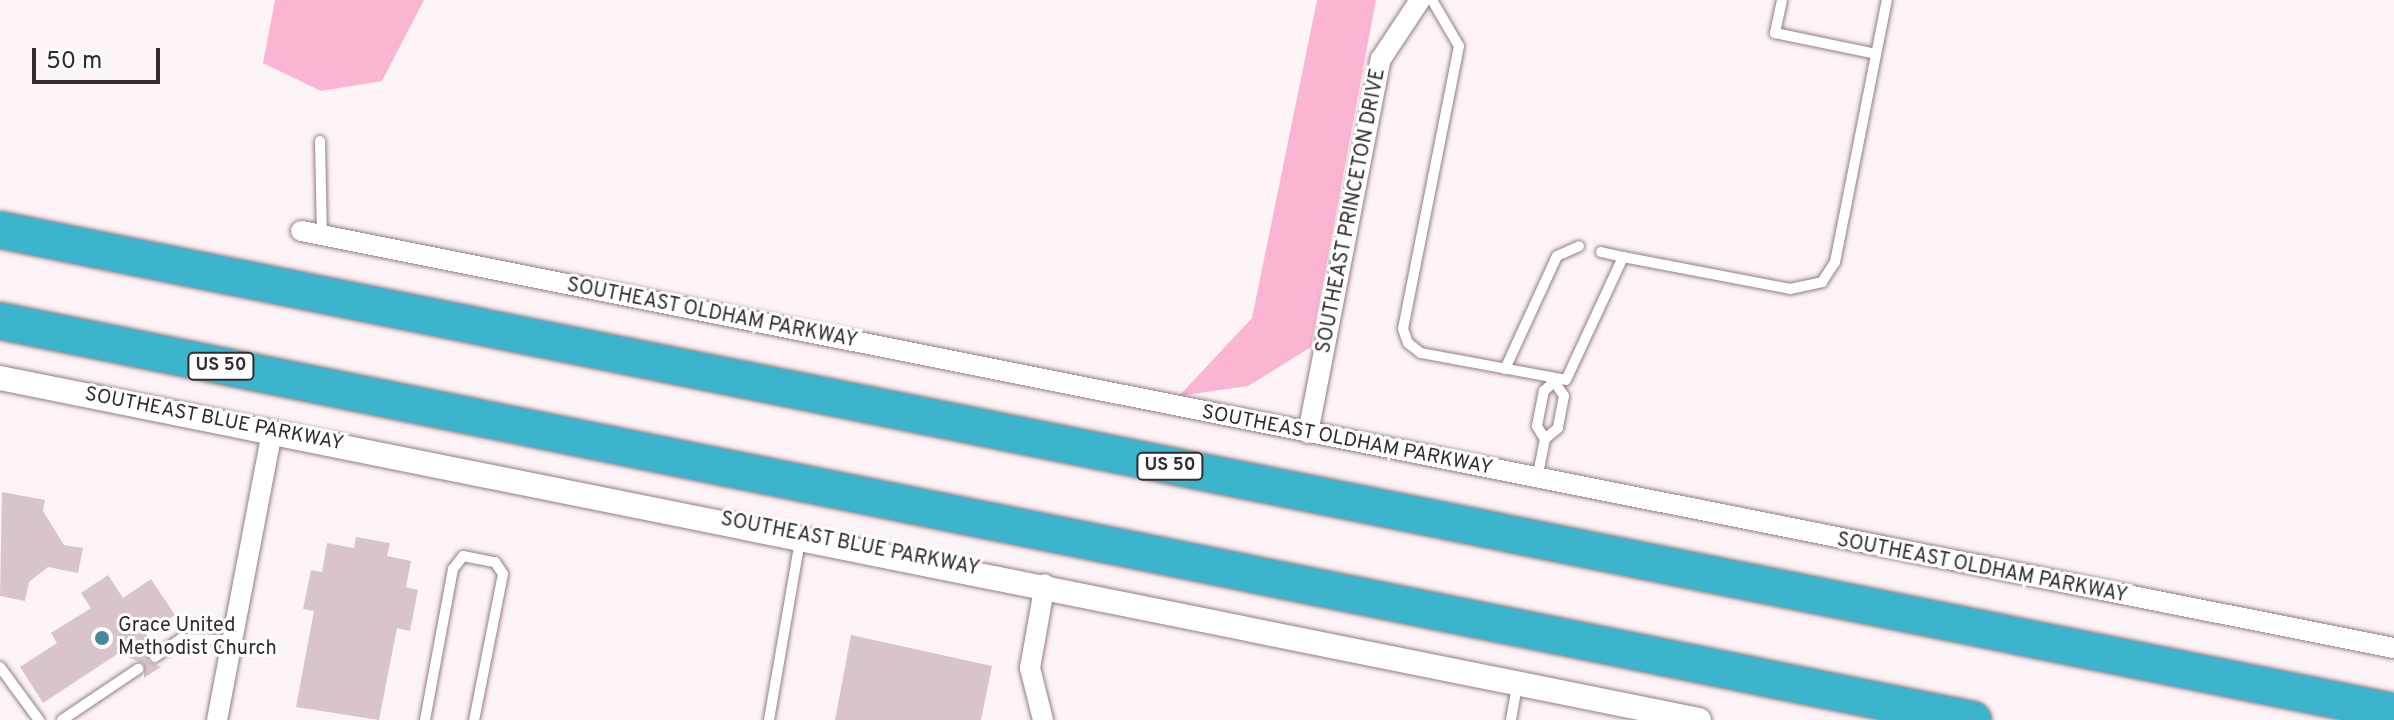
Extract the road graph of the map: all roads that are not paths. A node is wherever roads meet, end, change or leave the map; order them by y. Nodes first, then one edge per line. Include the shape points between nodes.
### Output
1 (1420, 0) edge
2 (1432, 0) edge
3 (1782, 0) edge
4 (1887, 0) edge
5 (1876, 54) junction
6 (320, 141) dead end
7 (0, 230) edge
8 (301, 231) dead end
9 (322, 235) junction
10 (1579, 246) dead end
11 (1601, 252) dead end
12 (1623, 257) junction
13 (0, 321) edge
14 (1505, 369) junction
15 (0, 378) edge
16 (1556, 382) junction
17 (272, 431) junction
18 (1308, 433) junction
19 (1545, 439) junction
20 (1537, 479) junction
21 (801, 536) junction
22 (1045, 584) junction
23 (233, 640) junction
24 (2394, 648) edge
25 (155, 657) dead end
26 (0, 667) edge
27 (138, 669) dead end
28 (1518, 683) junction
29 (2394, 697) edge
30 (2340, 701) junction
31 (2394, 712) edge
32 (39, 720) edge
33 (62, 720) edge
34 (217, 720) edge
35 (425, 720) edge
36 (474, 720) edge
37 (769, 720) edge
38 (1043, 720) edge
39 (1511, 720) edge
40 (1699, 720) edge
41 (1973, 720) edge

1 - 18 street, SOUTHEAST PRINCETON DRIVE via 1381,59
2 - 14 lane via 1459,46 1403,329 1421,353
3 - 5 lane via 1775,33
4 - 5 lane
5 - 12 lane via 1835,262 1822,282 1790,289
6 - 9 lane
7 - 30 highway, US 50
8 - 9 street, SOUTHEAST OLDHAM PARKWAY
9 - 18 street, SOUTHEAST OLDHAM PARKWAY
10 - 14 lane via 1557,256
11 - 12 lane
12 - 16 lane via 1566,380
13 - 41 highway, US 50
14 - 16 lane
15 - 17 street, SOUTHEAST BLUE PARKWAY
16 - 19 lane via 1564,396 1558,428
16 - 19 lane via 1544,391 1537,426
17 - 21 street, SOUTHEAST BLUE PARKWAY
17 - 23 street
18 - 20 street, SOUTHEAST OLDHAM PARKWAY
19 - 20 lane
20 - 24 street, SOUTHEAST OLDHAM PARKWAY
21 - 22 street, SOUTHEAST BLUE PARKWAY
21 - 37 lane
22 - 28 street, SOUTHEAST BLUE PARKWAY
22 - 38 street via 1030,668
23 - 25 lane via 181,639
23 - 34 street
26 - 32 lane
27 - 33 lane
28 - 39 lane
28 - 40 street, SOUTHEAST BLUE PARKWAY
29 - 30 highway via 2366,692
30 - 31 highway, US 50
35 - 36 lane via 453,569 463,556 495,562 503,574

